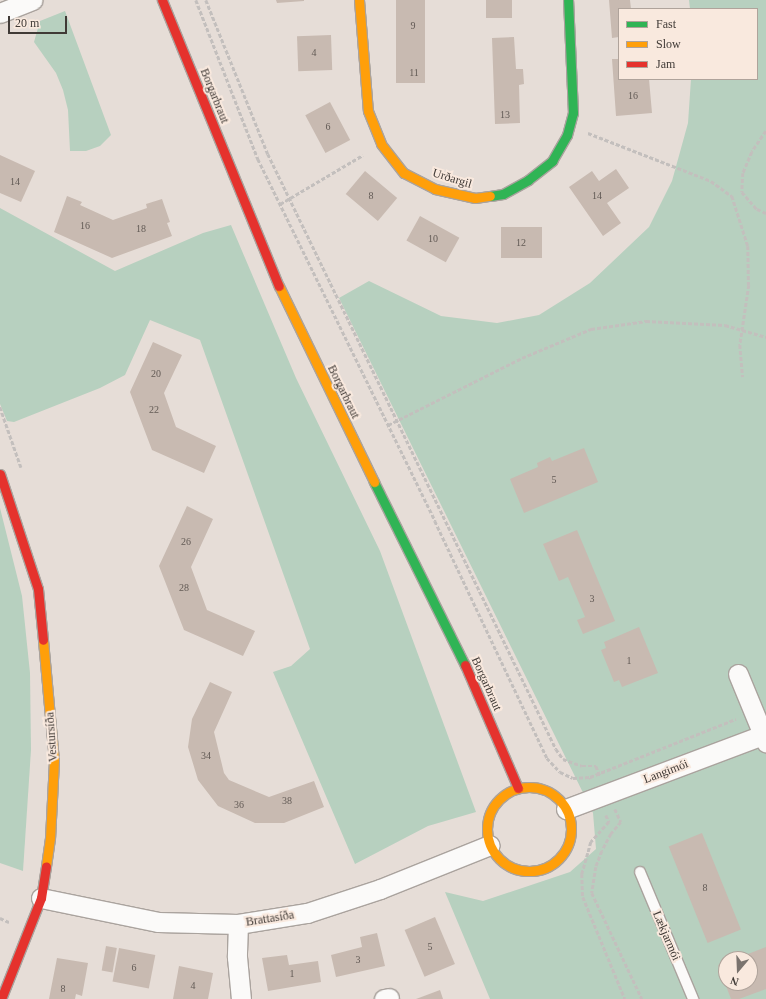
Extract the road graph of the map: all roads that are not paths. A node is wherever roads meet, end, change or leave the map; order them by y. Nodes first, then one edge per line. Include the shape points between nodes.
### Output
1 (32, 0) edge
2 (162, 0) edge
3 (359, 0) edge
4 (568, 0) edge
5 (0, 12) edge
6 (0, 474) edge
7 (738, 674) dead end
8 (765, 737) edge
9 (518, 788) junction
10 (566, 810) junction
11 (490, 845) junction
12 (640, 872) dead end
13 (41, 898) junction
14 (238, 924) junction
15 (0, 999) edge
16 (241, 999) edge
17 (693, 999) edge

1 - 5 street
2 - 9 street, Borgarbraut via 281,292 451,634
3 - 4 street, Urðargil via 368,111 381,144 404,173 435,189 475,198 503,194 528,180 552,161 569,126 573,113
6 - 13 street, Vestursíða via 38,589 47,670 54,760 50,838
7 - 8 street
8 - 10 street, Langimói
9 - 10 street via 532,787 546,791 558,799
9 - 11 street via 505,794 495,804 488,817
10 - 11 street via 570,822 570,836 566,848 558,859 547,867 534,870 515,868 497,857
11 - 14 street, Brattasíða via 380,889 308,913
12 - 17 lane, Lækjarmói
13 - 14 street, Brattasíða via 158,922
13 - 15 street, Vestursíða
14 - 16 street via 237,957

